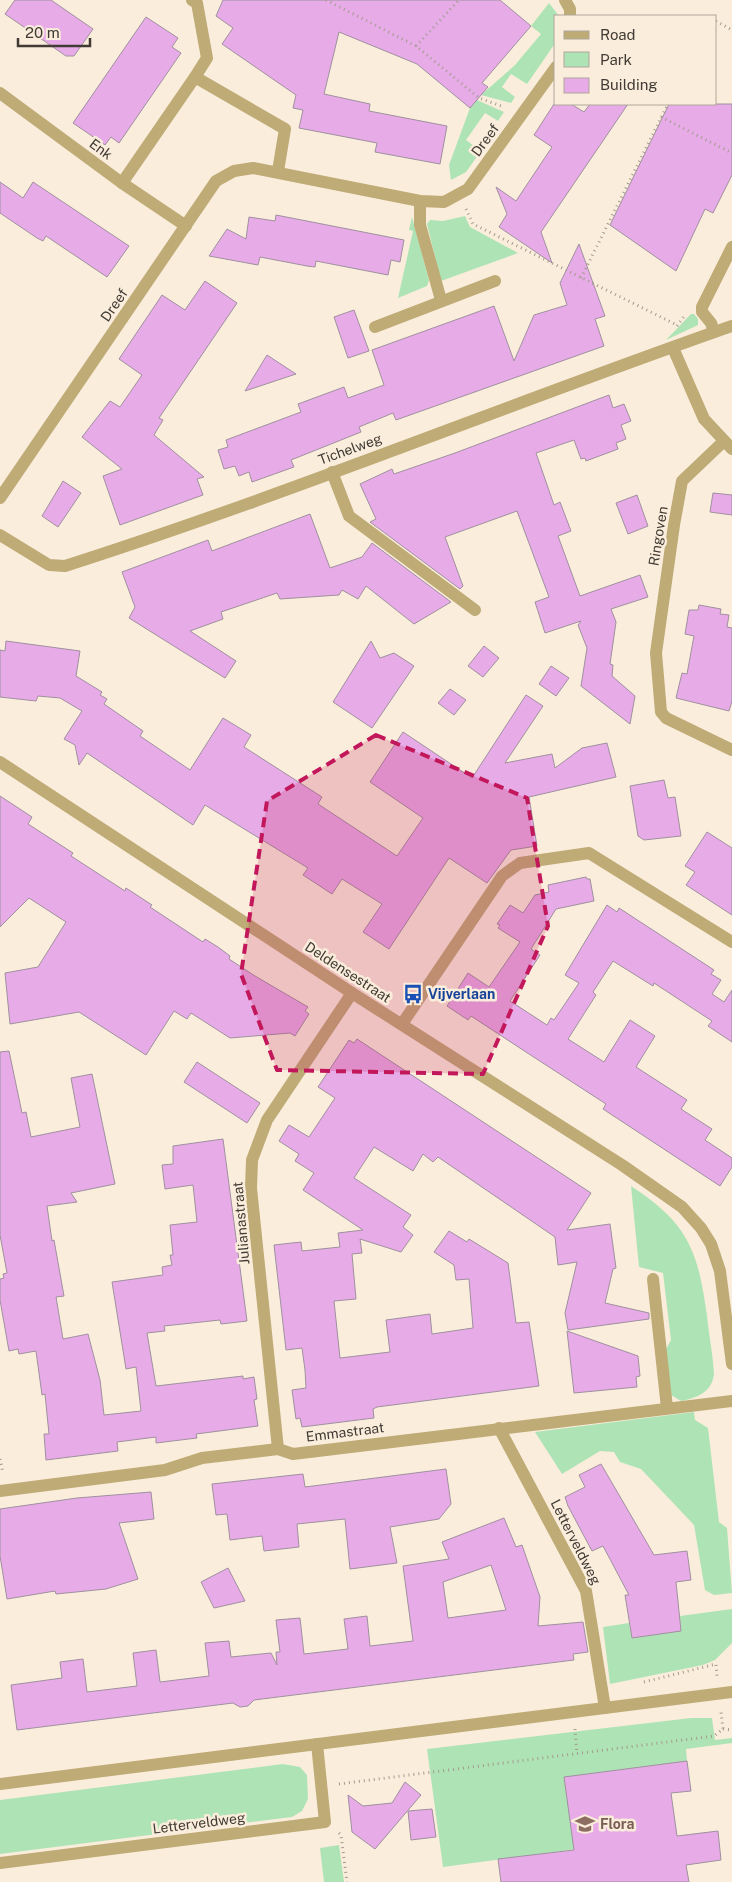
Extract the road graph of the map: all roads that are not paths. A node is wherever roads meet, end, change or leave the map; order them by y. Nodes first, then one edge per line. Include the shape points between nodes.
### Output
1 (192, 0) edge
2 (565, 0) edge
3 (570, 15) edge
4 (554, 69) edge
5 (195, 77) junction
6 (0, 93) edge
7 (278, 172) junction
8 (122, 183) junction
9 (420, 201) junction
10 (186, 226) junction
11 (732, 247) edge
12 (494, 281) dead end
13 (441, 300) junction
14 (732, 326) edge
15 (374, 327) dead end
16 (714, 332) junction
17 (673, 348) junction
18 (728, 445) edge
19 (332, 472) junction
20 (0, 498) edge
21 (0, 535) edge
22 (474, 610) dead end
23 (732, 750) edge
24 (0, 762) edge
25 (732, 942) edge
26 (352, 993) junction
27 (402, 1024) junction
28 (726, 1270) edge
29 (653, 1279) dead end
30 (732, 1364) edge
31 (732, 1401) edge
32 (667, 1408) junction
33 (498, 1428) junction
34 (278, 1449) junction
35 (0, 1491) edge
36 (726, 1693) edge
37 (605, 1708) junction
38 (317, 1744) junction
39 (0, 1784) edge
40 (0, 1863) edge

1 - 5 street via 197,3 207,58
2 - 3 street
4 - 9 street, Dreef via 468,189 444,202
5 - 7 street via 285,129
5 - 8 street
6 - 8 street, Enk
7 - 9 street, Dreef
7 - 10 street, Dreef via 253,168 222,177
8 - 10 street, Enk
9 - 13 street via 420,224
10 - 20 street, Dreef
11 - 16 street via 703,304 702,312
12 - 13 street
13 - 15 street
14 - 16 street, Tichelweg
16 - 17 street, Tichelweg
17 - 18 street, Ringoven via 704,419
17 - 19 street, Tichelweg
18 - 23 street, Ringoven via 682,481 656,652 661,712 666,718
19 - 21 street, Tichelweg via 179,530 65,566 49,565
19 - 22 street via 349,516
24 - 26 street, Deldensestraat
25 - 27 street via 589,853 520,863 502,876
26 - 27 street, Deldensestraat
26 - 34 street, Julianastraat via 267,1120 252,1160 251,1188
27 - 28 street, Deldensestraat via 682,1207 701,1228
28 - 30 street, Deldensestraat
29 - 32 street
31 - 32 street, Emmastraat
32 - 33 street, Emmastraat
33 - 34 street, Emmastraat via 294,1454
33 - 37 street, Letterveldweg via 586,1591
34 - 35 street, Emmastraat via 202,1458 165,1470
36 - 37 street
37 - 38 street
38 - 39 street
38 - 40 street, Letterveldweg via 325,1822

